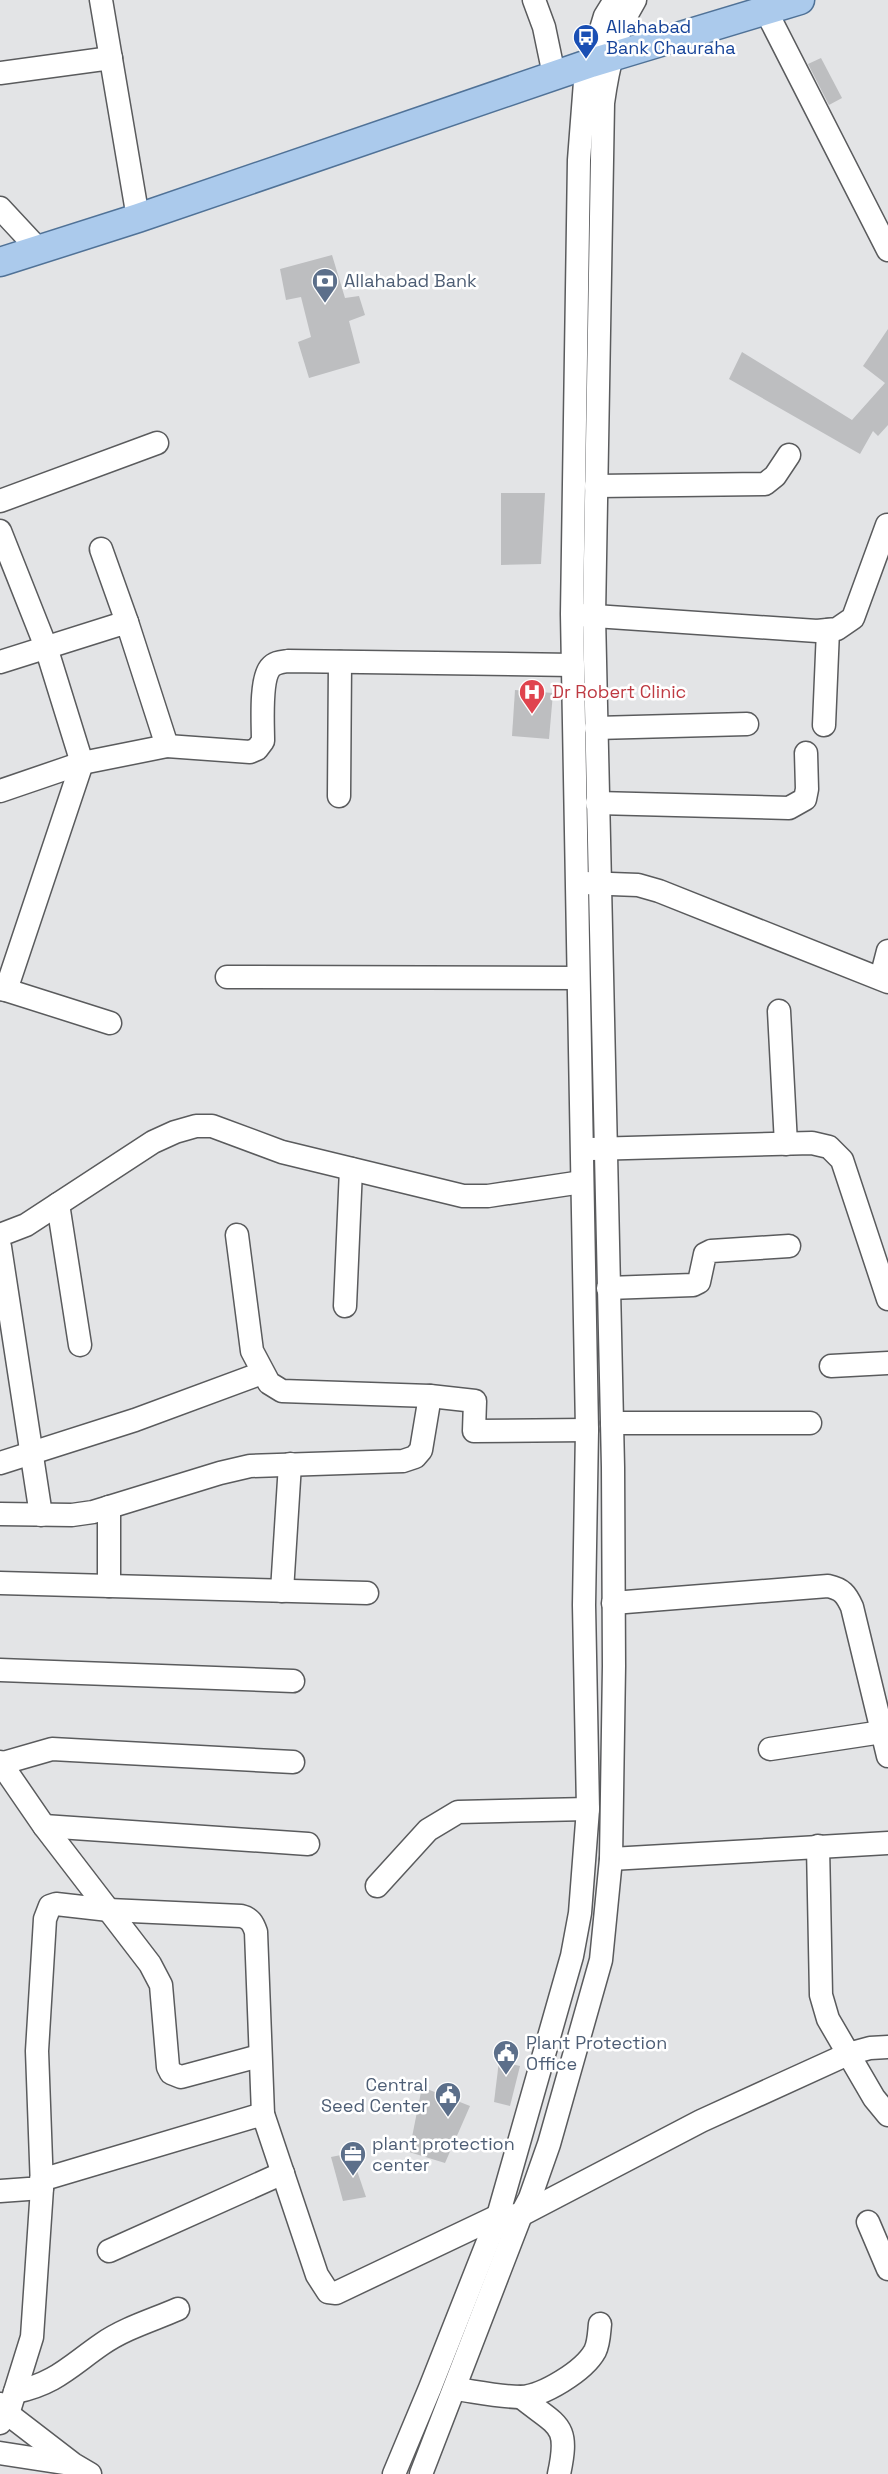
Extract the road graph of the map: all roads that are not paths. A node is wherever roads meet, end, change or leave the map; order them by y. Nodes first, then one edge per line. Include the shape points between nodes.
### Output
1 (101, 0) edge
2 (534, 0) edge
3 (615, 0) edge
4 (635, 0) edge
5 (800, 0) edge
6 (766, 11) junction
7 (111, 58) junction
8 (601, 59) junction
9 (0, 73) edge
10 (554, 75) junction
11 (0, 208) edge
12 (138, 218) junction
13 (888, 250) edge
14 (40, 251) junction
15 (0, 262) edge
16 (157, 443) dead end
17 (789, 455) dead end
18 (596, 486) junction
19 (0, 501) edge
20 (887, 525) edge
21 (0, 531) edge
22 (101, 549) dead end
23 (583, 615) junction
24 (127, 622) junction
25 (828, 630) junction
26 (46, 646) junction
27 (0, 662) edge
28 (340, 662) junction
29 (573, 665) junction
30 (747, 724) dead end
31 (824, 725) dead end
32 (596, 728) junction
33 (167, 746) junction
34 (806, 753) dead end
35 (82, 763) junction
36 (0, 791) edge
37 (339, 796) dead end
38 (597, 803) junction
39 (587, 883) junction
40 (886, 965) edge
41 (227, 977) dead end
42 (578, 978) junction
43 (3, 989) edge
44 (780, 1011) dead end
45 (110, 1023) dead end
46 (786, 1144) junction
47 (605, 1148) junction
48 (581, 1149) junction
49 (351, 1169) junction
50 (582, 1182) junction
51 (58, 1204) junction
52 (0, 1235) edge
53 (237, 1235) dead end
54 (789, 1246) dead end
55 (0, 1247) edge
56 (608, 1288) junction
57 (888, 1299) edge
58 (345, 1306) dead end
59 (80, 1345) dead end
60 (888, 1363) edge
61 (831, 1366) dead end
62 (262, 1373) junction
63 (430, 1396) junction
64 (612, 1423) junction
65 (810, 1423) dead end
66 (587, 1430) junction
67 (32, 1454) junction
68 (0, 1463) edge
69 (290, 1464) junction
70 (586, 1466) junction
71 (613, 1467) junction
72 (109, 1507) junction
73 (0, 1514) edge
74 (41, 1515) junction
75 (0, 1583) edge
76 (109, 1586) junction
77 (282, 1591) junction
78 (367, 1593) dead end
79 (613, 1603) junction
80 (614, 1666) junction
81 (585, 1667) junction
82 (0, 1670) edge
83 (293, 1682) dead end
84 (882, 1732) junction
85 (770, 1749) dead end
86 (888, 1756) edge
87 (293, 1762) dead end
88 (0, 1763) edge
89 (588, 1809) junction
90 (44, 1826) junction
91 (888, 1843) edge
92 (308, 1844) dead end
93 (818, 1846) junction
94 (611, 1859) junction
95 (377, 1886) dead end
96 (109, 1910) junction
97 (888, 2048) edge
98 (848, 2054) junction
99 (259, 2056) junction
100 (263, 2114) junction
101 (888, 2115) edge
102 (283, 2173) junction
103 (42, 2184) junction
104 (0, 2191) edge
105 (521, 2215) junction
106 (498, 2216) junction
107 (868, 2222) dead end
108 (109, 2251) dead end
109 (888, 2269) edge
110 (178, 2309) dead end
111 (600, 2324) dead end
112 (456, 2389) junction
113 (521, 2397) junction
114 (6, 2408) edge
115 (0, 2453) edge
116 (82, 2469) edge
117 (394, 2474) edge
118 (421, 2474) edge
119 (559, 2474) edge

1 - 7 street
2 - 10 street
3 - 8 street via 605,16
4 - 8 street
5 - 6 main road
6 - 8 main road
6 - 13 street
7 - 9 street
7 - 12 street
8 - 10 main road
8 - 18 street
8 - 23 street via 585,82 579,160
10 - 12 main road
11 - 14 street
12 - 14 main road
14 - 15 main road
16 - 19 street
17 - 18 street via 765,484
18 - 23 street
20 - 25 street via 853,618 844,626
21 - 26 street
22 - 24 street
23 - 25 street
23 - 29 street
23 - 32 street
24 - 26 street
24 - 33 street
25 - 31 street
26 - 27 street
26 - 35 street
28 - 29 street
28 - 33 street via 288,661 269,669 263,741 257,749 250,752
28 - 37 street
29 - 39 street
30 - 32 street
32 - 38 street
33 - 35 street
34 - 38 street via 805,799 789,808
35 - 36 street
35 - 43 street
38 - 39 street
39 - 40 street via 638,885
39 - 42 street
39 - 47 street
41 - 42 street
42 - 48 street
43 - 45 street
44 - 46 street
46 - 47 street
46 - 57 street via 829,1147 842,1160
47 - 48 street
47 - 56 street
48 - 50 street
49 - 50 street via 463,1196
49 - 51 street via 282,1152 212,1126 196,1126 153,1142
49 - 58 street
50 - 66 street
51 - 52 street via 26,1225
51 - 59 street
53 - 62 street via 252,1351
54 - 56 street via 711,1251 705,1254 699,1282 693,1285
55 - 67 street
56 - 64 street
60 - 61 street
62 - 63 street via 282,1391
62 - 67 street
63 - 66 street via 475,1401 474,1431
63 - 69 street via 421,1450 415,1457 403,1461
64 - 65 street
64 - 71 street
66 - 70 street
67 - 68 street
67 - 74 street
69 - 72 street via 250,1466 220,1473
69 - 77 street
70 - 71 street
70 - 81 street
71 - 79 street
72 - 74 street via 72,1515
72 - 76 street
73 - 74 street
75 - 76 street
76 - 77 street
77 - 78 street
79 - 80 street
79 - 84 street via 828,1586 838,1589 846,1594 852,1607
80 - 81 street
80 - 94 street
81 - 89 street
82 - 83 street
84 - 85 street
84 - 86 street
87 - 88 street via 52,1749
88 - 90 street
89 - 95 street via 458,1812 428,1830
89 - 106 street via 580,1913 572,1956
90 - 92 street
90 - 96 street
91 - 93 street
93 - 94 street
93 - 98 street via 821,1995 828,2019
94 - 105 street via 601,1960 549,2144 531,2198
96 - 99 street via 150,1964 160,1985 171,2073 181,2077
96 - 99 street via 248,1917 256,1932
96 - 103 street via 56,1904 46,1911 37,2051
97 - 98 street
98 - 101 street
98 - 105 street via 701,2121
99 - 100 street
100 - 102 street
100 - 103 street
102 - 106 street via 317,2275 328,2292 336,2293
102 - 108 street
103 - 104 street
103 - 114 street via 32,2337
105 - 106 street
105 - 112 street
106 - 117 street
107 - 109 street
110 - 114 street via 109,2340
111 - 113 street via 598,2343 588,2361 551,2388
112 - 113 street
112 - 118 street
113 - 119 street via 559,2427 564,2449
114 - 116 street
115 - 116 street

